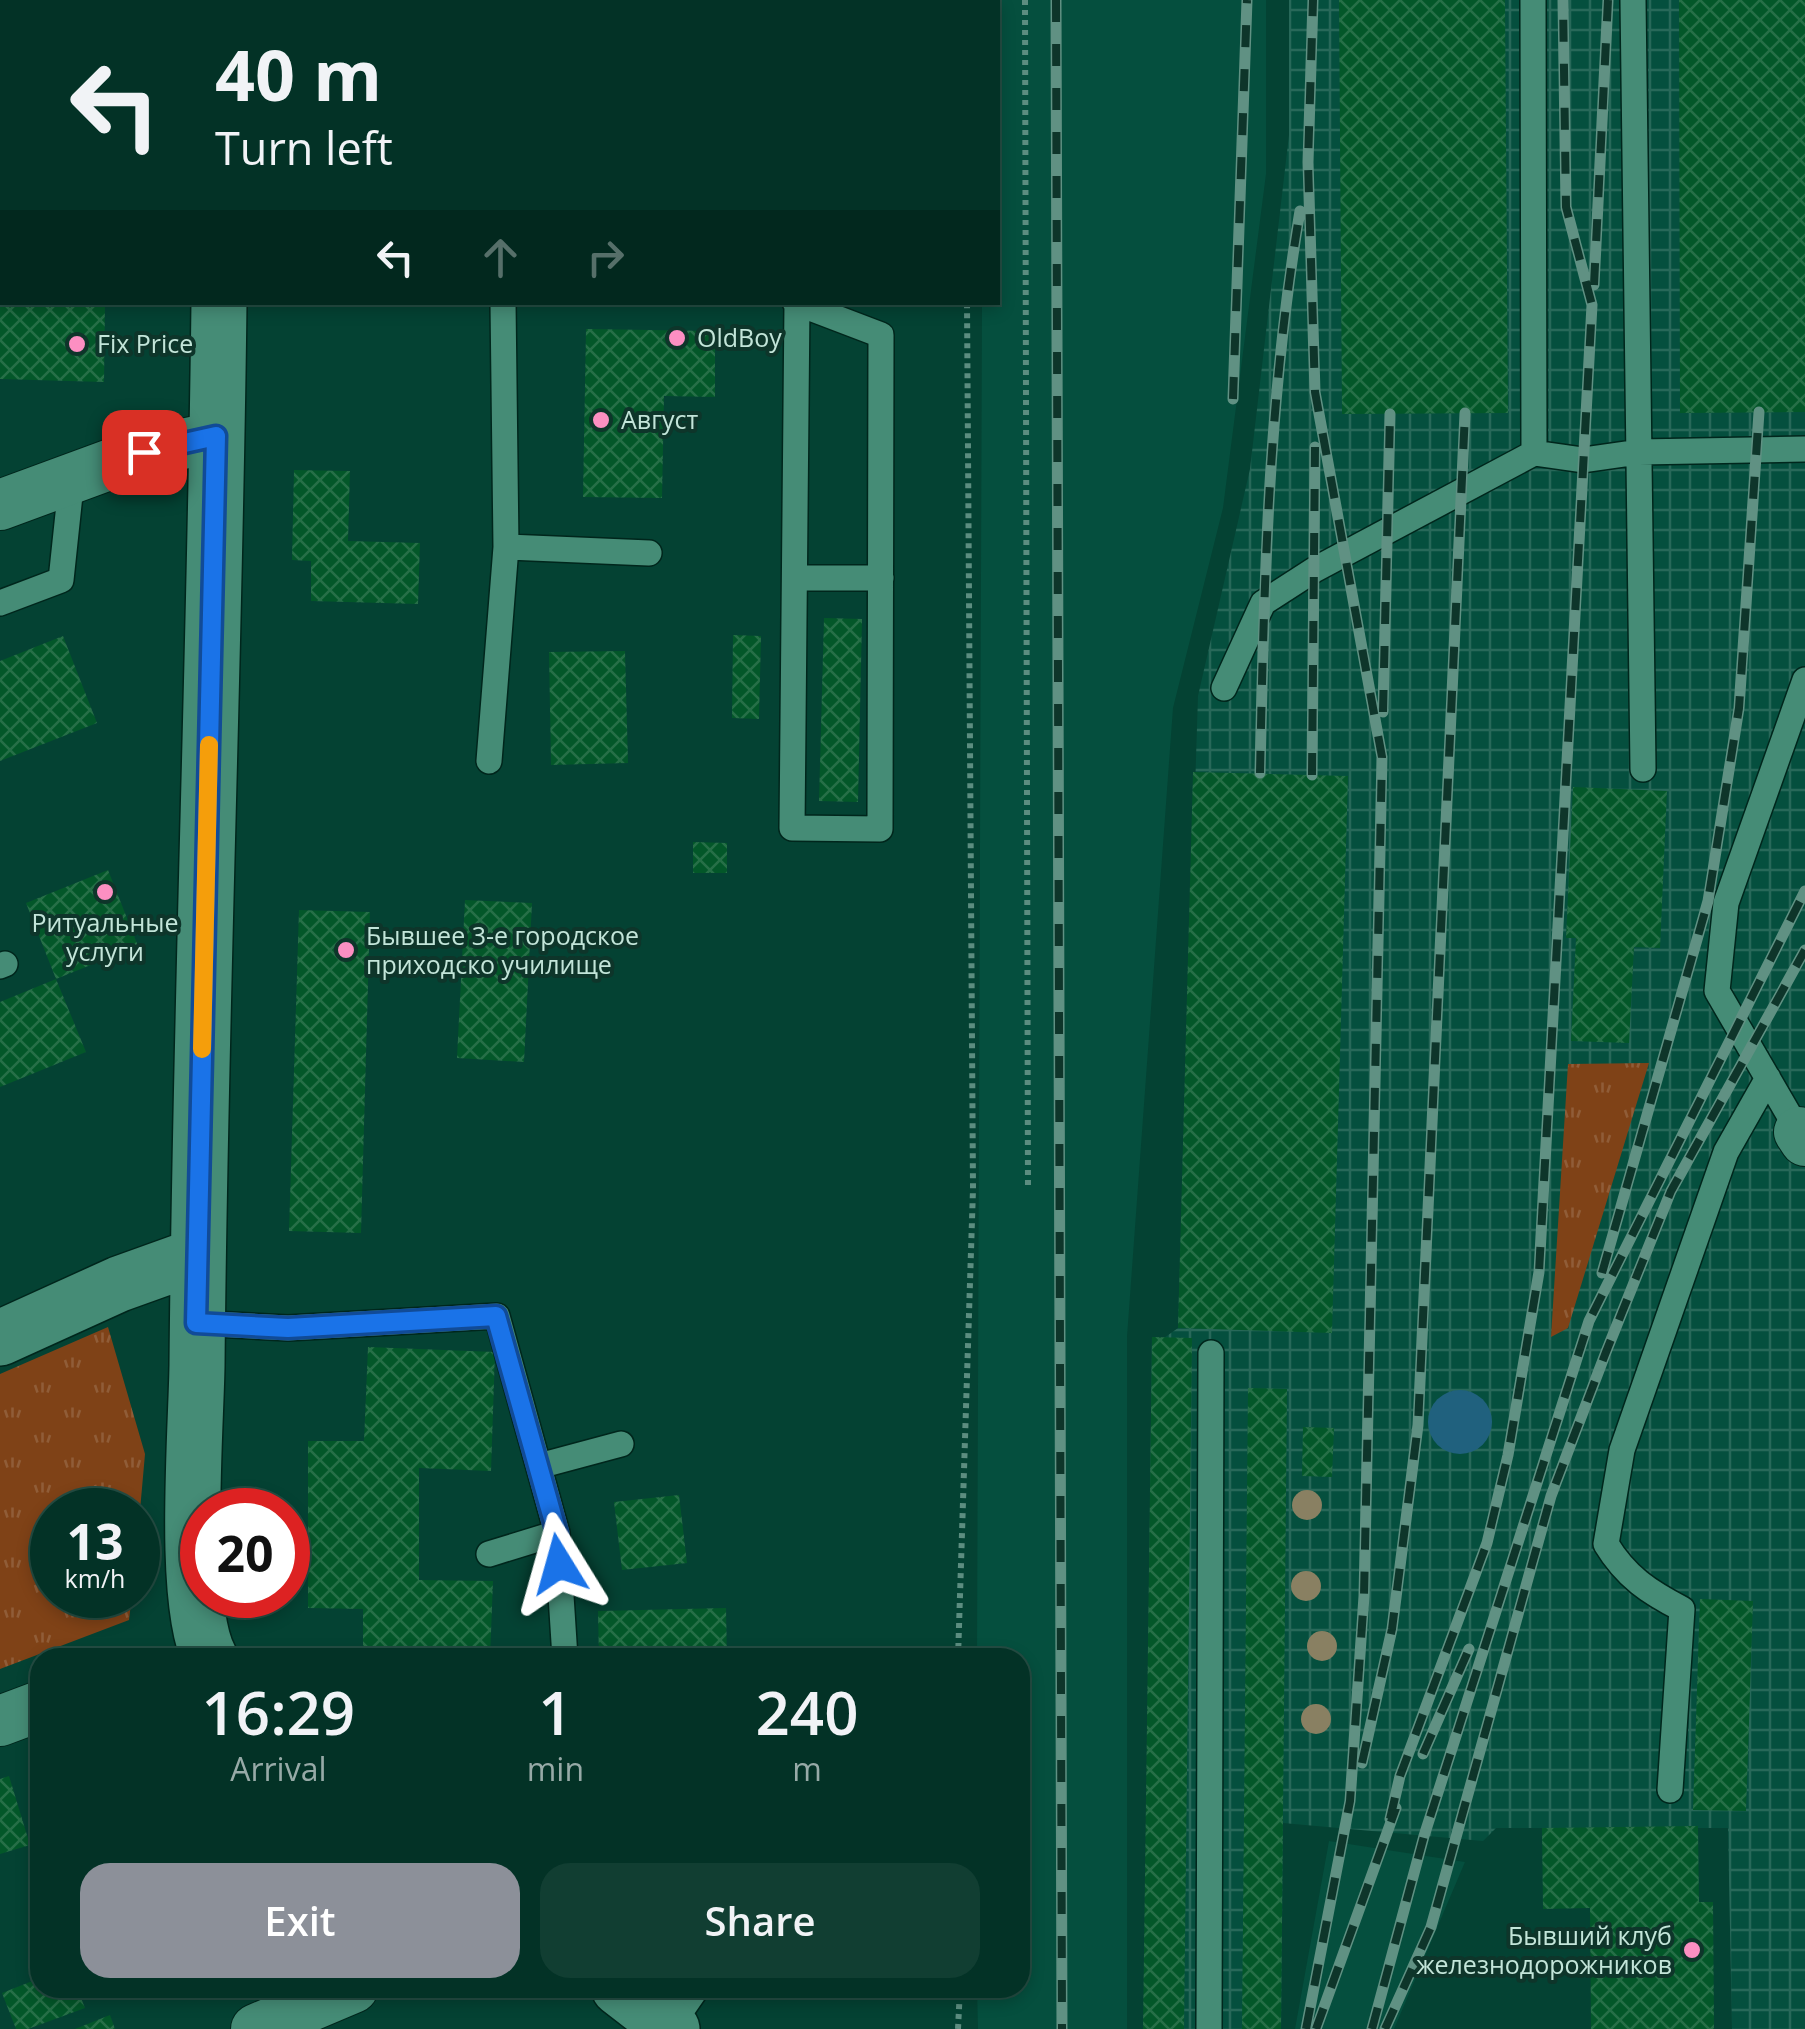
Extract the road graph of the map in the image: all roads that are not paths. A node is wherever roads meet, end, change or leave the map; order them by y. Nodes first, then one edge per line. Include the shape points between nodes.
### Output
1 (1532, 0) edge
2 (1633, 0) edge
3 (219, 305) edge
4 (503, 305) edge
5 (796, 305) edge
6 (801, 305) edge
7 (216, 436) junction
8 (1805, 449) edge
9 (1639, 452) junction
10 (1534, 453) junction
11 (72, 476) junction
12 (0, 505) edge
13 (506, 546) junction
14 (648, 553) dead end
15 (795, 578) junction
16 (881, 578) junction
17 (0, 603) edge
18 (1805, 680) edge
19 (1224, 688) dead end
20 (489, 761) dead end
21 (1643, 770) dead end
22 (1768, 1078) junction
23 (1802, 1136) edge
24 (198, 1256) junction
25 (196, 1323) junction
26 (0, 1338) edge
27 (1211, 1352) dead end
28 (621, 1444) dead end
29 (538, 1466) junction
30 (557, 1533) junction
31 (489, 1554) dead end
32 (198, 1648) edge
33 (564, 1648) edge
34 (30, 1710) edge
35 (0, 1721) edge
36 (1670, 1790) dead end
37 (329, 1998) edge
38 (642, 1998) edge
39 (679, 2015) edge
40 (256, 2029) edge
41 (1209, 2029) edge

1 - 10 lane
2 - 9 lane
3 - 7 street
4 - 13 lane
5 - 15 lane
6 - 16 lane via 881,335
7 - 11 street
7 - 24 street
8 - 9 lane
9 - 10 lane via 1583,460
9 - 21 lane
10 - 19 lane via 1264,603
11 - 12 street
11 - 17 lane via 61,580
13 - 14 lane
13 - 20 lane
15 - 16 lane
15 - 16 lane via 792,828 880,829
18 - 22 lane via 1726,903 1718,991
22 - 23 lane
22 - 36 lane via 1726,1152 1622,1450 1606,1544 1644,1589 1682,1609
24 - 25 street
24 - 26 street
25 - 29 lane via 288,1328 496,1316
25 - 32 street
27 - 41 lane
28 - 29 lane
29 - 30 lane
30 - 31 lane
30 - 33 lane
34 - 35 street
37 - 40 street
38 - 39 street

